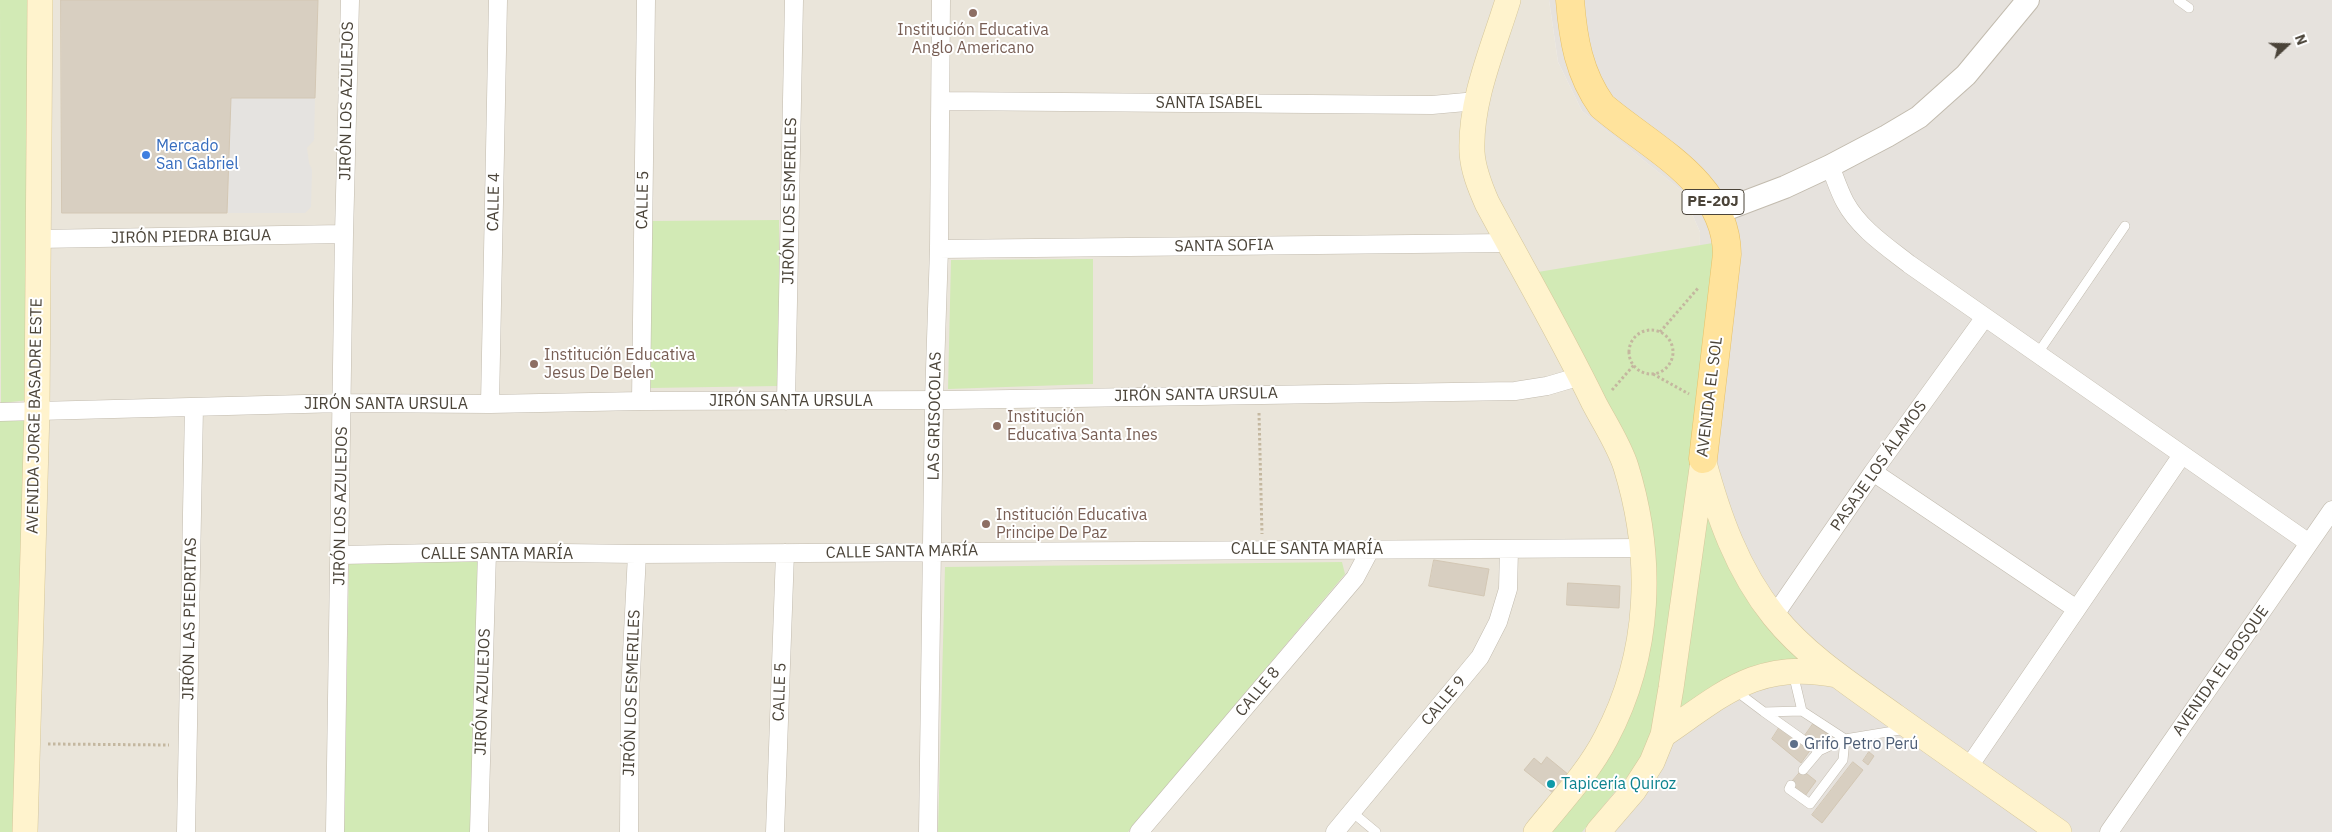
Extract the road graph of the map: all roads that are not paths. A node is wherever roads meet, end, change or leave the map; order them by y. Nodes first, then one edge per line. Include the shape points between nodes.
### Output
1 (40, 0) edge
2 (350, 0) edge
3 (498, 0) edge
4 (646, 0) edge
5 (794, 0) edge
6 (941, 0) edge
7 (1508, 0) edge
8 (1570, 0) edge
9 (2028, 0) edge
10 (2178, 0) edge
11 (2189, 8) dead end
12 (940, 101) junction
13 (1477, 101) junction
14 (1830, 166) junction
15 (1719, 212) junction
16 (2126, 226) dead end
17 (344, 234) junction
18 (37, 239) junction
19 (1508, 243) junction
20 (939, 249) junction
21 (1985, 317) junction
22 (2038, 354) junction
23 (1581, 376) junction
24 (934, 400) junction
25 (641, 401) junction
26 (786, 401) junction
27 (342, 403) junction
28 (490, 404) junction
29 (194, 407) junction
30 (36, 411) junction
31 (0, 412) edge
32 (2182, 455) junction
33 (1703, 459) junction
34 (1873, 472) junction
35 (2332, 510) edge
36 (2309, 544) junction
37 (1372, 548) junction
38 (1644, 548) junction
39 (1509, 550) junction
40 (932, 551) junction
41 (487, 552) junction
42 (785, 553) junction
43 (637, 554) junction
44 (340, 555) junction
45 (2076, 608) junction
46 (1774, 616) junction
47 (1792, 670) junction
48 (1838, 676) junction
49 (1732, 688) junction
50 (1802, 711) junction
51 (1764, 712) junction
52 (1912, 728) junction
53 (1662, 735) junction
54 (1845, 739) junction
55 (1819, 751) junction
56 (1968, 768) junction
57 (1803, 770) dead end
58 (1792, 785) dead end
59 (1352, 812) junction
60 (25, 832) edge
61 (186, 832) edge
62 (335, 832) edge
63 (479, 832) edge
64 (629, 832) edge
65 (775, 832) edge
66 (928, 832) edge
67 (1139, 832) edge
68 (1335, 832) edge
69 (1376, 832) edge
70 (1536, 832) edge
71 (1598, 832) edge
72 (2059, 832) edge
73 (2109, 832) edge

1 - 18 main road, AVENIDA JORGE BASADRE ESTE
2 - 17 street, JIRÓN LOS AZULEJOS
3 - 28 street, CALLE 4
4 - 25 street, CALLE 5
5 - 26 street, JIRÓN LOS ESMERILES
6 - 12 street, LAS GRISOCOLAS
7 - 13 main road
8 - 15 main road, AVENIDA EL SOL / PE-20J via 1574,38 1590,90 1602,106 1700,185
9 - 14 street via 1987,52 1944,96 1918,117
10 - 11 lane
12 - 13 street, SANTA ISABEL via 1432,105
12 - 20 street, LAS GRISOCOLAS
13 - 19 main road via 1472,153 1477,179
14 - 15 street
14 - 21 street via 1845,203 1862,225 1909,264
15 - 33 main road, AVENIDA EL SOL / PE-20J via 1727,237 1727,254
16 - 22 lane
17 - 18 street, JIRÓN PIEDRA BIGUA
17 - 27 street, JIRÓN LOS AZULEJOS
18 - 30 main road, AVENIDA JORGE BASADRE ESTE
19 - 20 street, SANTA SOFIA
19 - 23 main road
20 - 24 street, LAS GRISOCOLAS
21 - 22 street
21 - 34 street, PASAJE LOS ÁLAMOS
22 - 32 street
23 - 24 street, JIRÓN SANTA URSULA via 1515,391
23 - 38 main road via 1625,465
24 - 26 street, JIRÓN SANTA URSULA
24 - 40 street, LAS GRISOCOLAS
25 - 26 street, JIRÓN SANTA URSULA
25 - 28 street, JIRÓN SANTA URSULA
27 - 28 street, JIRÓN SANTA URSULA
27 - 29 street, JIRÓN SANTA URSULA
27 - 44 street, JIRÓN LOS AZULEJOS
29 - 30 street, JIRÓN SANTA URSULA
29 - 61 street, JIRÓN LAS PIEDRITAS
30 - 31 street, JIRÓN SANTA URSULA
30 - 60 main road, AVENIDA JORGE BASADRE ESTE
32 - 36 street
32 - 45 street
33 - 46 main road, PE-20J via 1736,556
33 - 53 main road, AVENIDA EL SOL
34 - 45 street
34 - 46 street, PASAJE LOS ÁLAMOS
35 - 36 street, AVENIDA EL BOSQUE
36 - 73 street, AVENIDA EL BOSQUE
37 - 39 street, CALLE SANTA MARÍA
37 - 40 street, CALLE SANTA MARÍA
37 - 67 street, CALLE 8 via 1355,578
38 - 39 street, CALLE SANTA MARÍA
38 - 70 main road via 1642,629 1621,706 1606,739 1584,773
39 - 59 street, CALLE 9 via 1508,589 1498,622 1480,657
40 - 42 street, CALLE SANTA MARÍA
40 - 66 street, LAS GRISOCOLAS
41 - 43 street, CALLE SANTA MARÍA
41 - 44 street, CALLE SANTA MARÍA
41 - 63 street, JIRÓN AZULEJOS
42 - 43 street, CALLE SANTA MARÍA
42 - 65 street, CALLE 5
43 - 64 street, JIRÓN LOS ESMERILES via 630,693
44 - 62 street, JIRÓN LOS AZULEJOS
45 - 56 street
46 - 48 main road, PE-20J via 1800,644
47 - 48 main road
47 - 49 main road via 1769,674
47 - 50 lane
48 - 52 main road, PE-20J
49 - 51 lane
49 - 53 main road
50 - 51 lane
50 - 54 lane
51 - 55 lane
52 - 54 lane
52 - 56 main road, PE-20J
53 - 71 main road, AVENIDA EL SOL via 1652,762 1634,790
54 - 55 lane
54 - 58 lane via 1842,760 1810,804 1789,789
55 - 57 lane
56 - 72 main road, PE-20J
59 - 68 street, CALLE 9
59 - 69 lane

